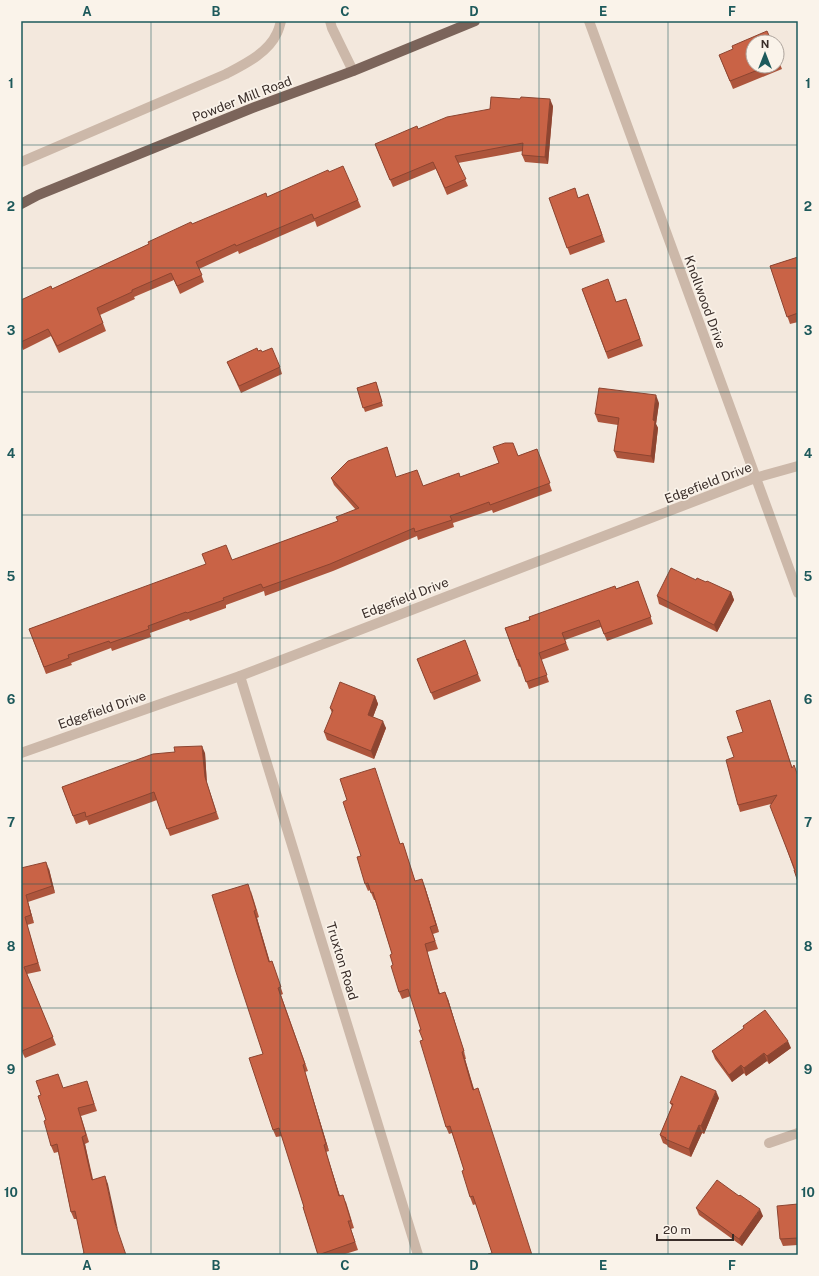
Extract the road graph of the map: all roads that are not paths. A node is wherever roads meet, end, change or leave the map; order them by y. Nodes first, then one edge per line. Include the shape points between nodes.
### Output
1 (281, 21) edge
2 (330, 21) edge
3 (475, 21) edge
4 (589, 21) edge
5 (353, 70) junction
6 (21, 162) edge
7 (21, 204) edge
8 (798, 466) edge
9 (755, 478) junction
10 (798, 593) edge
11 (240, 676) junction
12 (21, 753) edge
13 (798, 1133) edge
14 (769, 1143) dead end
15 (418, 1255) edge

1 - 6 street via 278,33 270,45 254,58 226,74
2 - 5 street
3 - 5 main road, Powder Mill Road
4 - 9 street, Knollwood Drive
5 - 7 main road, Powder Mill Road via 247,110
8 - 9 street, Edgefield Drive
9 - 10 street, Knollwood Drive
9 - 11 street, Edgefield Drive
11 - 12 street, Edgefield Drive
11 - 15 street, Truxton Road
13 - 14 street

